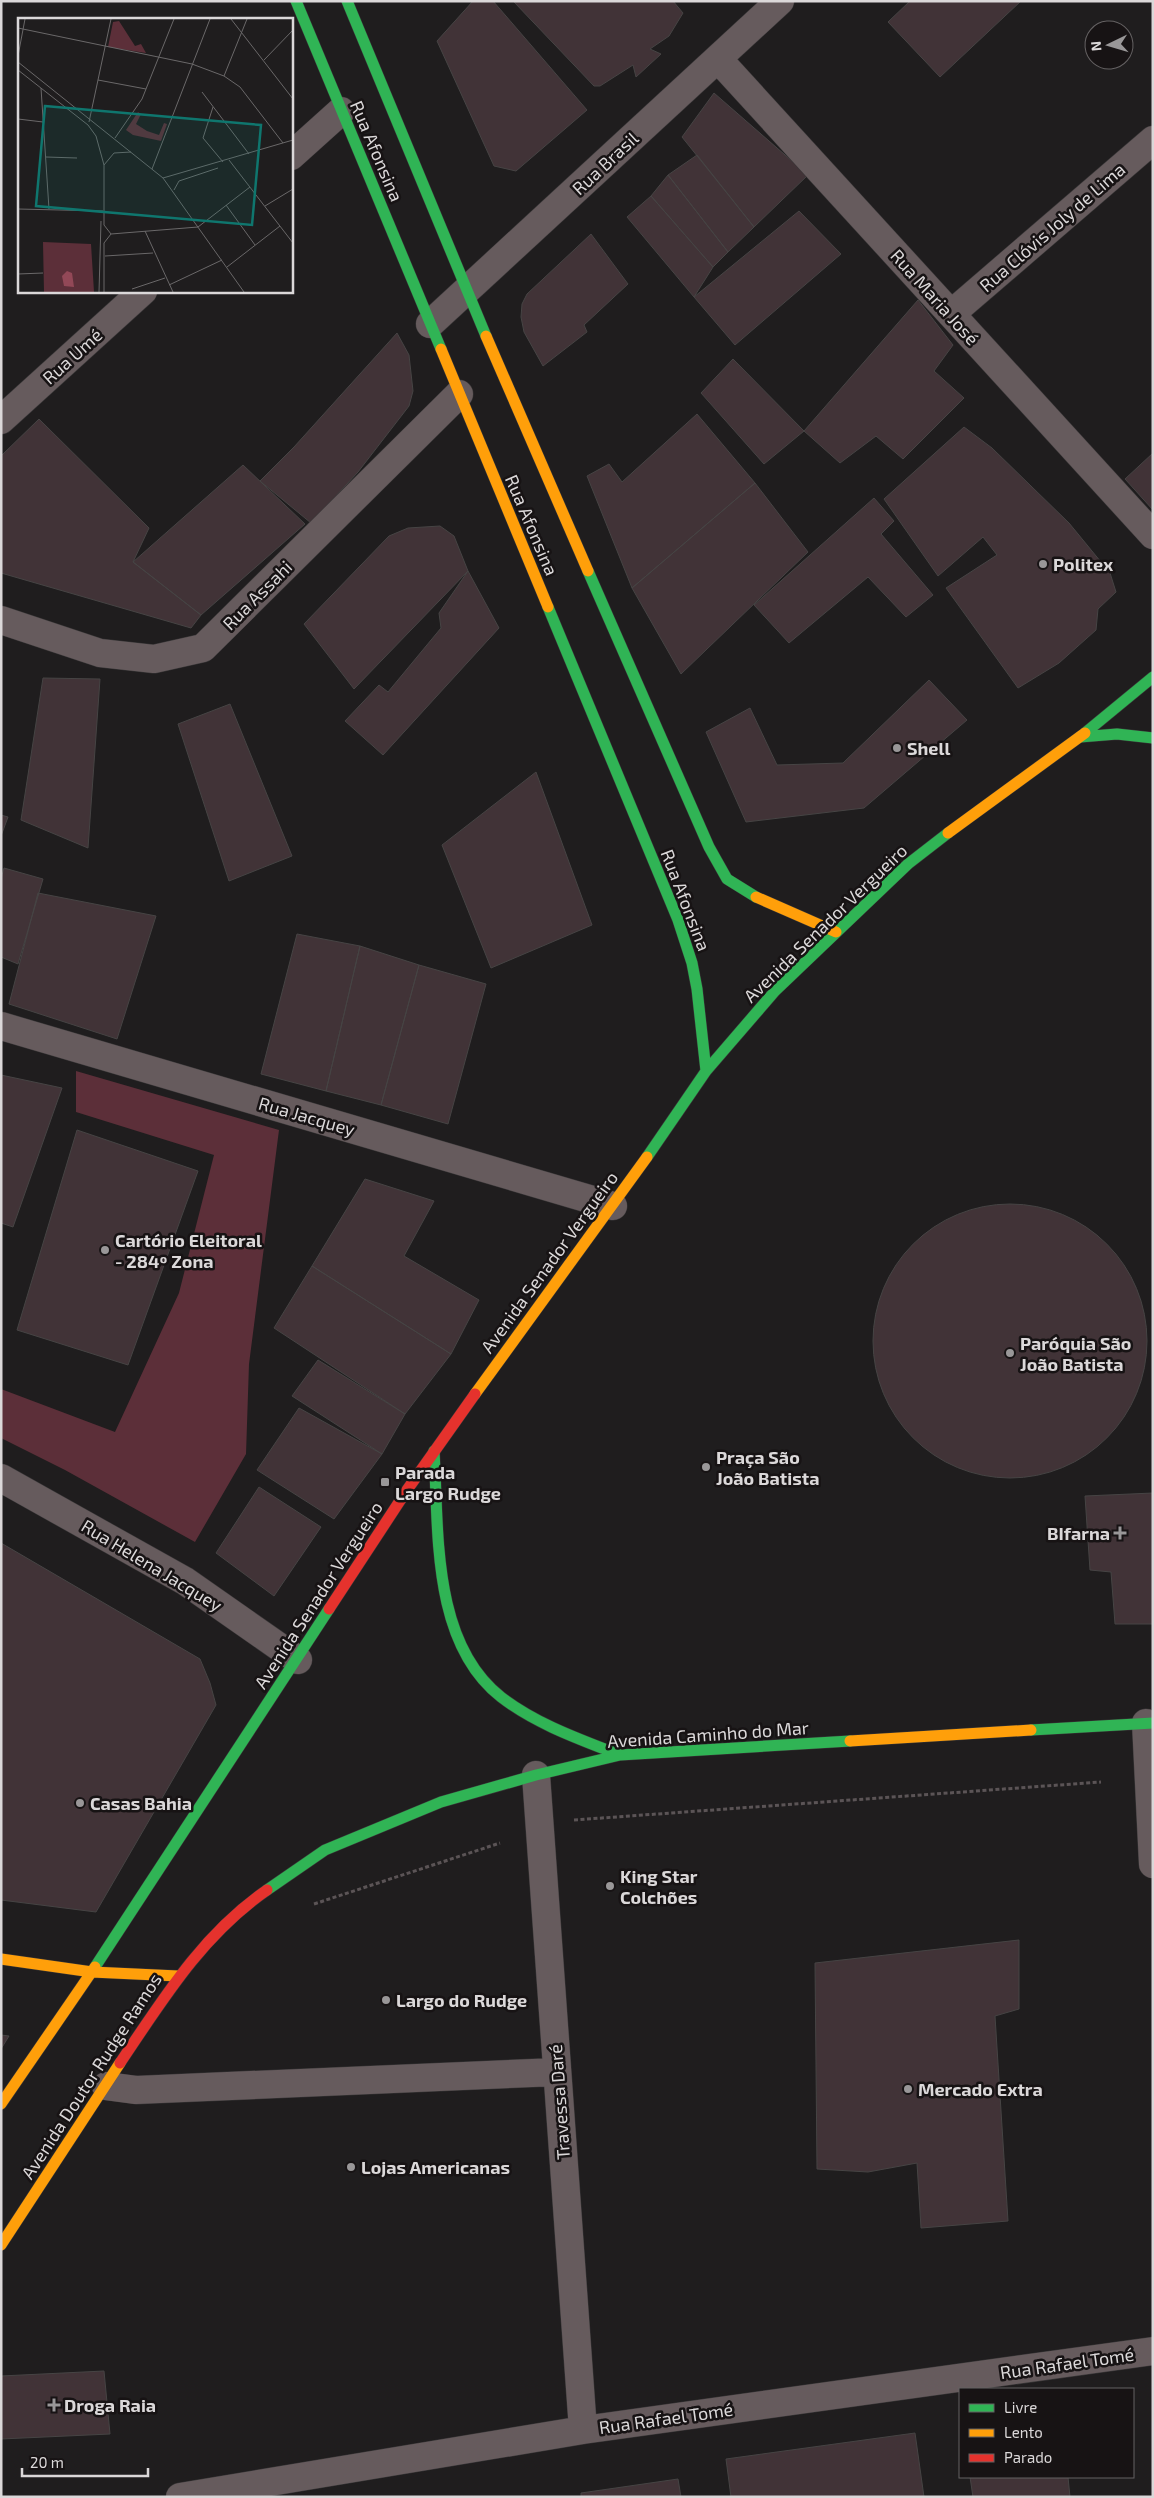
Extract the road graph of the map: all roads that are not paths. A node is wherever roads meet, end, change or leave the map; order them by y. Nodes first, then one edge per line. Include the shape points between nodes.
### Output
1 (296, 1) edge
2 (347, 1) edge
3 (780, 1) edge
4 (718, 59) junction
5 (342, 111) junction
6 (1153, 140) edge
7 (292, 155) edge
8 (466, 291) junction
9 (142, 292) edge
10 (951, 314) junction
11 (430, 324) junction
12 (459, 394) junction
13 (1, 420) edge
14 (1153, 535) edge
15 (1, 620) edge
16 (1153, 677) edge
17 (1080, 738) junction
18 (1153, 738) edge
19 (836, 932) junction
20 (1, 1026) edge
21 (706, 1071) junction
22 (613, 1206) junction
23 (434, 1451) junction
24 (1, 1478) edge
25 (298, 1660) junction
26 (1149, 1723) edge
27 (620, 1756) junction
28 (536, 1774) junction
29 (1153, 1864) edge
30 (1, 1958) edge
31 (92, 1972) junction
32 (178, 1976) junction
33 (557, 2072) junction
34 (106, 2086) junction
35 (1, 2104) edge
36 (1, 2245) edge
37 (1153, 2351) edge
38 (583, 2430) junction
39 (180, 2497) edge

1 - 5 main road, Rua Afonsina
2 - 8 main road, Rua Afonsina
3 - 4 street, Rua Brasil
4 - 8 street, Rua Brasil
4 - 10 street, Rua Maria José
5 - 7 street
5 - 11 main road, Rua Afonsina
6 - 10 street, Rua Clóvis Joly de Lima
8 - 11 street, Rua Brasil
8 - 19 main road, Rua Afonsina via 708,847 728,878 754,896
9 - 13 street, Rua Umé
10 - 14 street, Rua Maria José
11 - 12 main road, Rua Afonsina
12 - 15 street, Rua Assahi via 203,648 154,659 100,653
12 - 21 main road, Rua Afonsina via 678,920 697,989
16 - 17 main road, Avenida Senador Vergueiro
17 - 18 main road via 1118,734
17 - 19 main road, Avenida Senador Vergueiro via 908,864
19 - 21 main road, Avenida Senador Vergueiro via 775,991
20 - 22 street, Rua Jacquey
21 - 22 main road, Avenida Senador Vergueiro
22 - 23 main road, Avenida Senador Vergueiro via 578,1249
23 - 25 main road, Avenida Senador Vergueiro
23 - 27 main road via 445,1582 454,1629 462,1651 486,1684 516,1707 564,1734
24 - 25 street, Rua Helena Jacquey via 185,1581
25 - 31 main road, Avenida Senador Vergueiro
26 - 27 main road, Avenida Caminho do Mar
26 - 29 street
27 - 28 main road, Avenida Caminho do Mar
28 - 32 main road, Avenida Caminho do Mar via 441,1802 325,1850 254,1899 219,1930
28 - 33 street, Travessa Daré
30 - 31 main road
31 - 32 main road
31 - 35 main road
32 - 34 main road, Avenida Doutor Rudge Ramos
33 - 34 street via 136,2090
33 - 38 street, Travessa Daré
34 - 36 main road, Avenida Doutor Rudge Ramos
37 - 38 street, Rua Rafael Tomé
38 - 39 street, Rua Rafael Tomé

